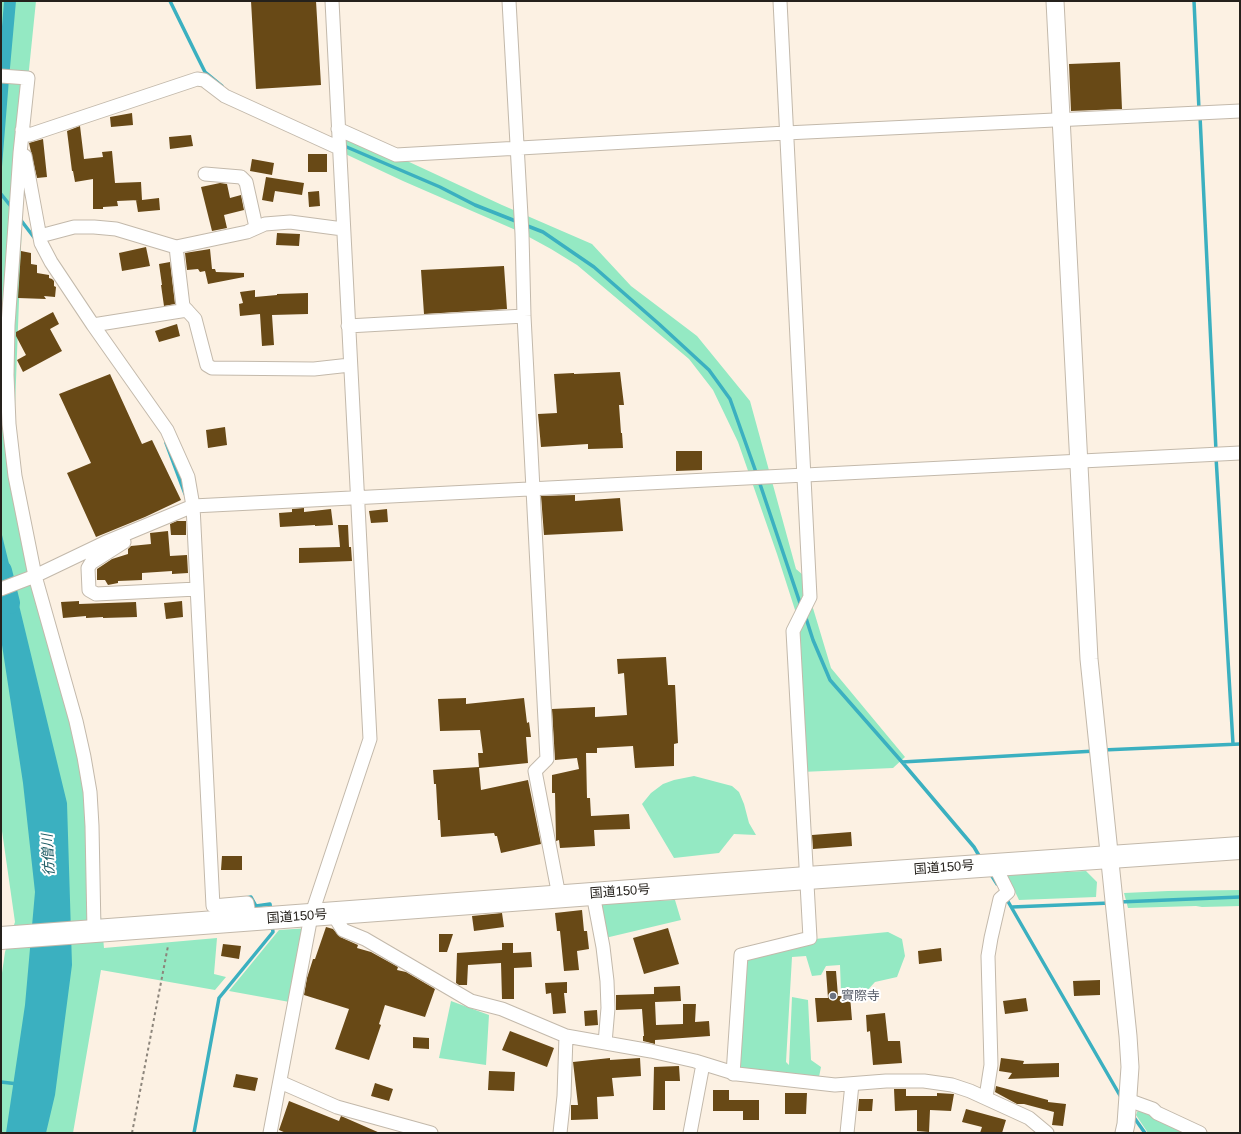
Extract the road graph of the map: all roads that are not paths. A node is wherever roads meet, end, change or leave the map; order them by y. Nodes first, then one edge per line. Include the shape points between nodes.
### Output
1 (332, 1) edge
2 (508, 1) edge
3 (780, 1) edge
4 (1054, 1) edge
5 (1, 76) edge
6 (1240, 111) edge
7 (1060, 120) junction
8 (338, 129) junction
9 (22, 133) junction
10 (786, 133) junction
11 (516, 147) junction
12 (339, 148) junction
13 (205, 174) dead end
14 (256, 228) junction
15 (343, 229) junction
16 (40, 236) junction
17 (176, 248) junction
18 (187, 310) junction
19 (524, 316) junction
20 (93, 325) junction
21 (348, 326) junction
22 (350, 365) junction
23 (1240, 453) edge
24 (1078, 461) junction
25 (803, 475) junction
26 (533, 489) junction
27 (357, 497) junction
28 (190, 507) junction
29 (139, 529) junction
30 (35, 576) junction
31 (1, 589) edge
32 (194, 589) junction
33 (1240, 848) edge
34 (1108, 857) junction
35 (994, 864) junction
36 (807, 878) junction
37 (593, 894) junction
38 (559, 896) junction
39 (333, 914) junction
40 (311, 916) junction
41 (250, 920) junction
42 (94, 930) junction
43 (7, 938) edge
44 (566, 1036) junction
45 (605, 1043) junction
46 (704, 1064) junction
47 (733, 1074) junction
48 (280, 1082) junction
49 (852, 1084) junction
50 (986, 1097) junction
51 (1128, 1100) junction
52 (1039, 1131) edge
53 (270, 1133) edge
54 (431, 1133) edge
55 (560, 1133) edge
56 (690, 1133) edge
57 (847, 1133) edge
58 (1124, 1133) edge
59 (1200, 1133) edge

1 - 8 street
2 - 11 street
3 - 10 street
4 - 7 street
5 - 9 street via 28,78
6 - 7 street
7 - 10 street
7 - 24 street
8 - 11 street via 396,155
8 - 12 street
9 - 12 street via 28,135 197,79 204,80 225,96
9 - 16 street
9 - 30 street via 8,325 7,382 15,476
10 - 11 street
10 - 25 street
11 - 19 street
12 - 15 street
13 - 14 street via 241,177 246,182
14 - 15 street via 265,224 290,222
14 - 17 street
15 - 21 street
16 - 17 street via 74,226 94,227 116,229
16 - 20 street via 51,262
17 - 18 street via 183,306
18 - 20 street
18 - 22 street via 196,318 207,365 212,368 314,369
19 - 21 street
19 - 26 street
20 - 28 street via 167,430 188,477
21 - 22 street
22 - 27 street
23 - 24 street
24 - 25 street
24 - 34 street via 1089,659
25 - 26 street
25 - 36 street via 810,597 793,631
26 - 27 street
26 - 38 street via 547,759 535,771
27 - 28 street
27 - 40 street via 370,739
28 - 29 street
28 - 32 street
29 - 30 street
29 - 32 street via 132,537 91,563 88,568 89,590 96,594
30 - 31 street
30 - 42 street via 76,721 90,792
32 - 41 street via 213,906 247,903
33 - 34 highway, 国道150号
34 - 35 highway, 国道150号
34 - 51 street via 1128,1036
35 - 36 highway, 国道150号
35 - 50 street via 1008,892 1000,899 988,956 991,1065
36 - 37 highway, 国道150号
36 - 47 street via 810,938 741,955
37 - 38 highway, 国道150号
37 - 45 street via 607,981
38 - 39 highway, 国道150号
39 - 40 highway, 国道150号
39 - 44 street via 343,930 365,939 471,1001 502,1009
40 - 41 highway, 国道150号
40 - 48 street
41 - 42 highway, 国道150号
42 - 43 highway, 国道150号
44 - 45 street
44 - 55 street
45 - 46 street
46 - 47 street
46 - 56 street
47 - 49 street via 835,1085
48 - 53 street
48 - 54 street via 337,1108
49 - 50 street via 924,1081 952,1085
49 - 57 street
50 - 52 street via 1029,1118
51 - 58 street
51 - 59 street via 1153,1109

